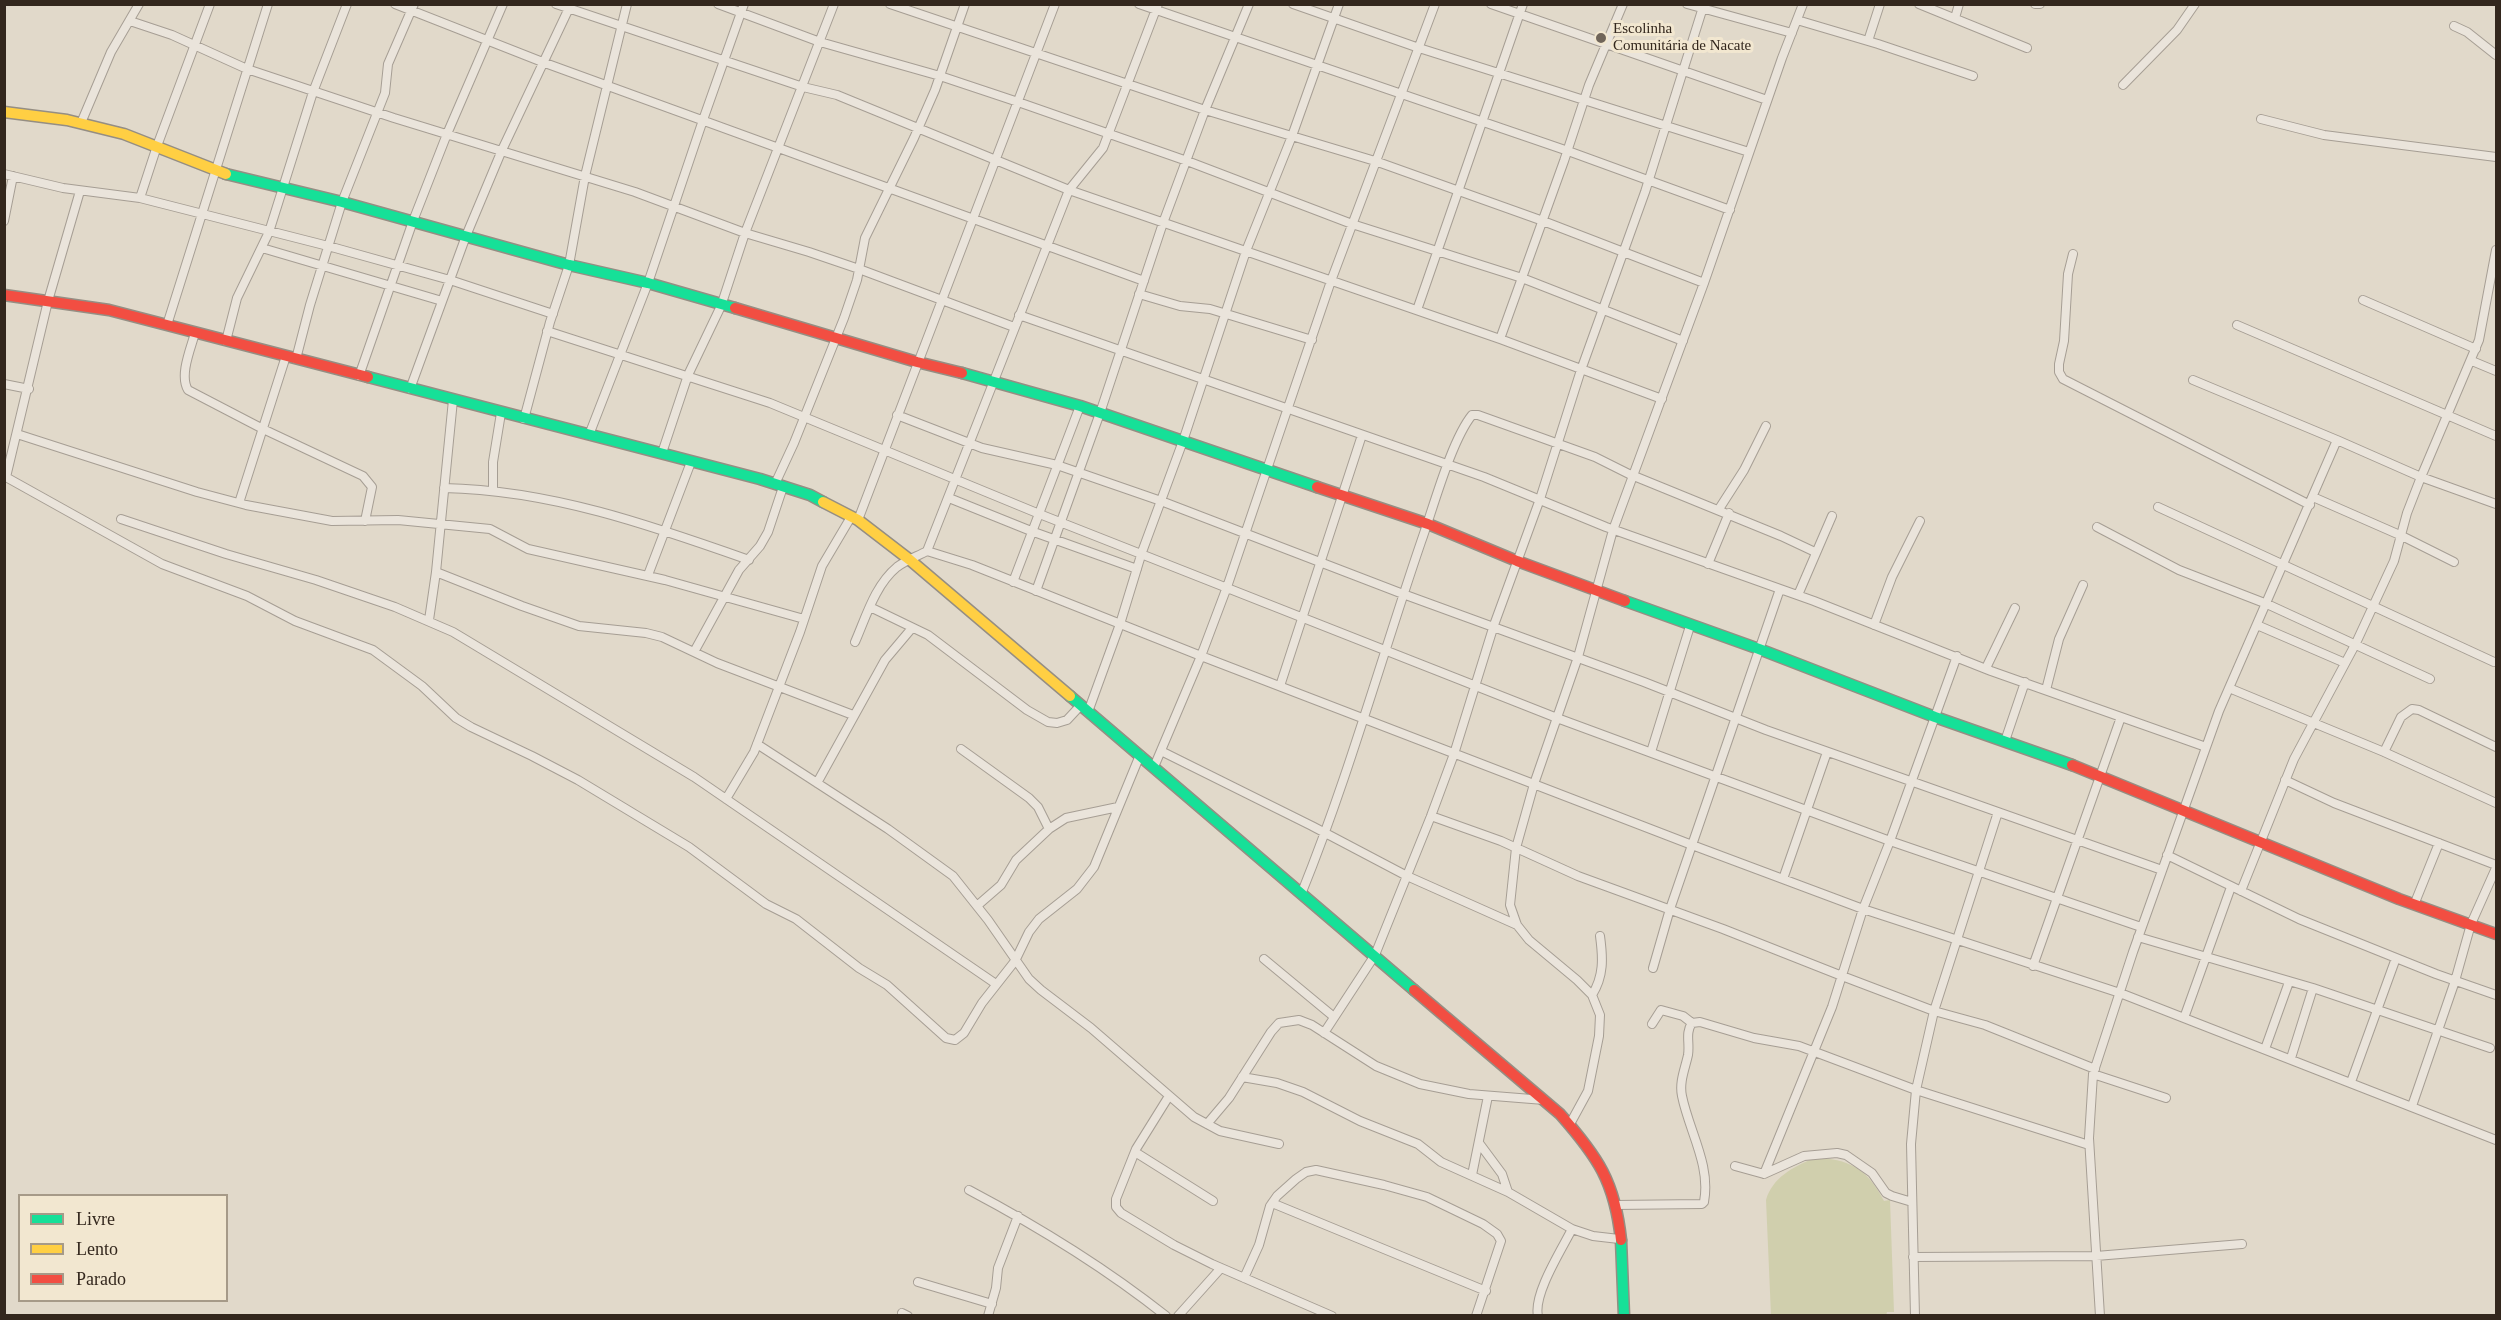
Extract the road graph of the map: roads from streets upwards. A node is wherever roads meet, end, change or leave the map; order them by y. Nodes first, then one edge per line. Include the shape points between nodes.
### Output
1 (139, 4) edge
2 (210, 4) edge
3 (268, 4) edge
4 (347, 4) edge
5 (395, 4) edge
6 (503, 4) edge
7 (556, 4) edge
8 (627, 4) edge
9 (718, 4) edge
10 (834, 4) edge
11 (890, 4) edge
12 (965, 4) edge
13 (1055, 4) edge
14 (1139, 4) edge
15 (1249, 4) edge
16 (1293, 4) edge
17 (1340, 4) edge
18 (1435, 4) edge
19 (1491, 4) edge
20 (1523, 4) edge
21 (1623, 4) edge
22 (1686, 4) edge
23 (1803, 4) edge
24 (1880, 4) edge
25 (1919, 4) edge
26 (1959, 4) edge
27 (2035, 4) edge
28 (2040, 4) edge
29 (2195, 4) edge
30 (570, 7) edge
31 (1157, 7) edge
32 (1703, 7) edge
33 (413, 8) edge
34 (743, 9) edge
35 (1520, 15) junction
36 (1955, 18) junction
37 (1335, 19) junction
38 (1797, 20) junction
39 (130, 21) junction
40 (620, 25) junction
41 (2454, 26) dead end
42 (958, 27) junction
43 (1792, 33) junction
44 (1236, 39) junction
45 (489, 41) junction
46 (1868, 41) junction
47 (820, 42) junction
48 (1605, 44) junction
49 (195, 45) junction
50 (1419, 48) junction
51 (2027, 48) dead end
52 (1037, 54) junction
53 (2496, 55) edge
54 (725, 59) junction
55 (545, 63) junction
56 (1318, 66) junction
57 (247, 69) junction
58 (1684, 72) junction
59 (1500, 74) junction
60 (940, 76) junction
61 (1973, 76) dead end
62 (1127, 84) junction
63 (607, 85) junction
64 (2123, 85) dead end
65 (803, 87) junction
66 (313, 92) junction
67 (1401, 94) junction
68 (1584, 100) junction
69 (1767, 100) junction
70 (1018, 102) junction
71 (1205, 110) junction
72 (4, 112) edge
73 (377, 112) junction
74 (2261, 119) dead end
75 (703, 120) junction
76 (1484, 122) junction
77 (81, 123) junction
78 (1666, 126) junction
79 (918, 127) junction
80 (447, 134) junction
81 (1109, 134) junction
82 (1292, 136) junction
83 (157, 146) junction
84 (779, 149) junction
85 (502, 150) junction
86 (1568, 151) junction
87 (1749, 152) junction
88 (2496, 157) edge
89 (995, 161) junction
90 (1187, 161) junction
91 (1375, 161) junction
92 (216, 172) junction
93 (4, 174) edge
94 (13, 176) junction
95 (585, 176) junction
96 (1649, 180) junction
97 (889, 187) junction
98 (283, 188) junction
99 (80, 190) junction
100 (1070, 190) junction
101 (1459, 191) junction
102 (1270, 193) junction
103 (141, 198) junction
104 (342, 202) junction
105 (675, 206) junction
106 (1730, 210) junction
107 (202, 215) junction
108 (973, 218) junction
109 (4, 221) edge
110 (413, 221) junction
111 (1543, 221) junction
112 (1163, 223) junction
113 (1352, 224) junction
114 (269, 232) junction
115 (745, 233) junction
116 (466, 236) junction
117 (328, 246) junction
118 (1047, 246) junction
119 (262, 248) junction
120 (2496, 250) edge
121 (1246, 251) junction
122 (1438, 251) junction
123 (1623, 253) junction
124 (2073, 254) dead end
125 (322, 264) junction
126 (569, 265) junction
127 (396, 266) junction
128 (859, 269) junction
129 (1522, 278) junction
130 (450, 280) junction
131 (1331, 280) junction
132 (1143, 281) junction
133 (648, 283) junction
134 (389, 284) junction
135 (1704, 284) junction
136 (1139, 294) junction
137 (4, 295) edge
138 (941, 300) junction
139 (2363, 300) dead end
140 (48, 301) junction
141 (442, 301) junction
142 (721, 306) junction
143 (1603, 309) junction
144 (1417, 310) junction
145 (1225, 313) junction
146 (553, 314) junction
147 (1019, 315) junction
148 (167, 325) junction
149 (2237, 325) dead end
150 (1014, 327) junction
151 (547, 331) junction
152 (195, 333) junction
153 (836, 338) junction
154 (1500, 339) junction
155 (1312, 340) junction
156 (226, 341) junction
157 (1683, 341) junction
158 (2476, 349) junction
159 (1121, 350) junction
160 (620, 355) junction
161 (291, 358) junction
162 (2472, 361) junction
163 (917, 362) junction
164 (1581, 370) junction
165 (2496, 371) edge
166 (688, 375) junction
167 (359, 376) junction
168 (1204, 378) junction
169 (993, 380) junction
170 (2193, 380) dead end
171 (4, 384) edge
172 (29, 389) junction
173 (410, 389) junction
174 (1662, 399) junction
175 (453, 400) junction
176 (1080, 406) junction
177 (1289, 408) junction
178 (501, 413) junction
179 (1100, 413) junction
180 (2449, 414) junction
181 (897, 415) junction
182 (524, 419) junction
183 (804, 419) junction
184 (1766, 426) dead end
185 (263, 429) junction
186 (17, 434) junction
187 (589, 435) junction
188 (1362, 435) junction
189 (2496, 436) edge
190 (2337, 440) junction
191 (1182, 441) junction
192 (971, 444) junction
193 (1557, 444) junction
194 (884, 452) junction
195 (662, 453) junction
196 (691, 462) junction
197 (1057, 465) junction
198 (1448, 465) junction
199 (1268, 471) junction
200 (1078, 473) junction
201 (5, 476) edge
202 (1634, 476) junction
203 (2421, 477) junction
204 (957, 481) junction
205 (779, 485) junction
206 (444, 488) junction
207 (493, 490) junction
208 (1341, 495) junction
209 (950, 498) junction
210 (1540, 499) junction
211 (1161, 501) junction
212 (2311, 501) junction
213 (239, 503) junction
214 (2496, 504) edge
215 (2158, 507) dead end
216 (1719, 509) junction
217 (1038, 513) junction
218 (1729, 513) junction
219 (1832, 516) dead end
220 (854, 518) junction
221 (121, 519) dead end
222 (365, 520) junction
223 (1920, 521) dead end
224 (1060, 522) junction
225 (441, 525) junction
226 (1428, 525) junction
227 (2097, 527) dead end
228 (1614, 530) junction
229 (664, 531) junction
230 (1031, 531) junction
231 (1246, 533) junction
232 (2402, 536) junction
233 (1054, 539) junction
234 (927, 551) junction
235 (1142, 552) junction
236 (1815, 552) junction
237 (749, 560) junction
238 (910, 560) junction
239 (1517, 561) junction
240 (1320, 562) junction
241 (2454, 562) dead end
242 (1708, 564) junction
243 (2284, 565) junction
244 (1137, 569) junction
245 (436, 572) junction
246 (648, 575) junction
247 (1013, 582) junction
248 (2083, 585) dead end
249 (1227, 587) junction
250 (1595, 589) junction
251 (1780, 589) junction
252 (1036, 591) junction
253 (1403, 594) junction
254 (1797, 595) junction
255 (724, 597) junction
256 (2267, 604) junction
257 (870, 607) junction
258 (2373, 607) junction
259 (2015, 608) dead end
260 (1302, 618) junction
261 (804, 619) junction
262 (429, 620) junction
263 (1120, 624) junction
264 (1874, 625) junction
265 (2257, 625) junction
266 (1494, 626) junction
267 (1690, 626) junction
268 (912, 628) junction
269 (855, 642) dead end
270 (2356, 643) junction
271 (1759, 649) junction
272 (1385, 650) junction
273 (694, 652) junction
274 (1201, 656) junction
275 (1957, 656) junction
276 (1578, 657) junction
277 (2494, 662) dead end
278 (2345, 663) junction
279 (1986, 668) junction
280 (2430, 680) dead end
281 (2025, 682) junction
282 (778, 685) junction
283 (1280, 686) junction
284 (1475, 686) junction
285 (2229, 688) junction
286 (2046, 690) junction
287 (1671, 693) junction
288 (1085, 708) junction
289 (853, 715) junction
290 (1935, 717) junction
291 (2121, 717) junction
292 (1557, 718) junction
293 (1735, 718) junction
294 (1365, 719) junction
295 (2314, 722) junction
296 (2004, 741) junction
297 (757, 744) junction
298 (2206, 747) junction
299 (2496, 747) edge
300 (961, 749) dead end
301 (1161, 751) junction
302 (1651, 752) junction
303 (1827, 752) junction
304 (2384, 752) junction
305 (1454, 754) junction
306 (1140, 756) junction
307 (1154, 767) junction
308 (2100, 775) junction
309 (1716, 776) junction
310 (2285, 780) junction
311 (1911, 782) junction
312 (817, 783) junction
313 (1534, 784) junction
314 (726, 799) junction
315 (2496, 803) edge
316 (1118, 807) junction
317 (1808, 810) junction
318 (2183, 810) junction
319 (1998, 812) junction
320 (1431, 816) junction
321 (1049, 829) junction
322 (1325, 832) junction
323 (2077, 840) junction
324 (1890, 841) junction
325 (2260, 841) junction
326 (2439, 843) junction
327 (1692, 845) junction
328 (1516, 848) junction
329 (2167, 855) junction
330 (2496, 867) edge
331 (2162, 870) junction
332 (1978, 871) junction
333 (1407, 876) junction
334 (1783, 879) junction
335 (2231, 887) junction
336 (2241, 891) junction
337 (1302, 892) junction
338 (2056, 898) junction
339 (978, 905) junction
340 (2414, 905) junction
341 (1670, 909) junction
342 (1863, 909) junction
343 (2471, 924) junction
344 (1517, 925) junction
345 (2141, 927) junction
346 (2496, 933) edge
347 (1600, 936) dead end
348 (2138, 937) junction
349 (1956, 939) junction
350 (1375, 955) junction
351 (2205, 957) junction
352 (2396, 958) junction
353 (1264, 959) dead end
354 (1015, 961) junction
355 (2033, 966) junction
356 (1653, 968) dead end
357 (1842, 976) junction
358 (2455, 981) junction
359 (2289, 982) junction
360 (996, 984) junction
361 (2313, 988) junction
362 (2120, 993) junction
363 (1592, 995) junction
364 (2496, 995) edge
365 (2377, 1009) junction
366 (1934, 1011) junction
367 (1334, 1017) junction
368 (2184, 1018) junction
369 (1692, 1023) junction
370 (1652, 1024) dead end
371 (2438, 1030) junction
372 (1324, 1033) junction
373 (2265, 1048) junction
374 (2490, 1048) dead end
375 (1815, 1052) junction
376 (2290, 1058) junction
377 (2094, 1072) junction
378 (1242, 1077) junction
379 (2351, 1082) junction
380 (1916, 1090) junction
381 (1169, 1096) junction
382 (1488, 1096) junction
383 (2166, 1098) dead end
384 (1545, 1100) junction
385 (2412, 1106) junction
386 (1207, 1124) junction
387 (1570, 1124) junction
388 (2496, 1140) edge
389 (1479, 1143) junction
390 (1279, 1144) dead end
391 (2089, 1145) junction
392 (1135, 1152) junction
393 (1736, 1166) dead end
394 (1764, 1174) junction
395 (1472, 1175) junction
396 (969, 1190) dead end
397 (1508, 1192) junction
398 (1213, 1201) dead end
399 (1912, 1202) junction
400 (1272, 1203) junction
401 (1615, 1205) junction
402 (1018, 1216) junction
403 (1572, 1229) junction
404 (1619, 1239) junction
405 (2242, 1244) dead end
406 (2096, 1256) junction
407 (1913, 1257) junction
408 (1221, 1268) junction
409 (1244, 1278) junction
410 (918, 1282) dead end
411 (1486, 1290) junction
412 (992, 1304) junction
413 (988, 1316) edge
414 (1166, 1316) edge
415 (1178, 1316) edge
416 (1332, 1316) edge
417 (1476, 1316) edge
418 (1538, 1316) edge
419 (1624, 1316) edge
420 (1915, 1316) edge
421 (2100, 1316) edge

1 - 39 street
2 - 49 street
3 - 57 street
4 - 66 street
5 - 33 street
6 - 45 street
7 - 30 street
8 - 40 street
9 - 34 street
10 - 47 street
11 - 42 street
12 - 42 street
13 - 52 street
14 - 31 street
15 - 44 street
16 - 37 street
17 - 37 street
18 - 50 street
19 - 35 street
20 - 35 street
21 - 48 street
22 - 32 street
23 - 38 street
24 - 46 street
25 - 36 street
26 - 36 street
27 - 28 street
29 - 64 street via 2177,30
30 - 40 street
30 - 55 street
31 - 44 street
31 - 62 street
32 - 43 street
32 - 58 street
33 - 45 street
33 - 73 street via 388,64 385,93
34 - 47 street
34 - 54 street
35 - 48 street
35 - 59 street
36 - 51 street
37 - 50 street
37 - 56 street
38 - 43 street
38 - 46 street
39 - 49 street
39 - 77 street via 111,51
40 - 54 street
40 - 63 street
41 - 53 street
42 - 52 street
42 - 60 street
43 - 69 street
44 - 56 street
44 - 71 street
45 - 55 street
45 - 80 street
46 - 61 street
47 - 60 street
47 - 65 street
48 - 58 street
48 - 68 street
49 - 57 street
49 - 83 street
50 - 59 street
50 - 67 street
52 - 62 street
52 - 70 street
54 - 65 street
54 - 75 street
55 - 63 street
55 - 85 street
56 - 67 street
56 - 82 street
57 - 66 street
57 - 92 street
58 - 69 street
58 - 78 street
59 - 68 street
59 - 76 street
60 - 70 street
60 - 79 street
62 - 71 street
62 - 81 street
63 - 75 street
63 - 95 street
65 - 79 street via 837,95
65 - 84 street
66 - 73 street
66 - 98 street
67 - 76 street
67 - 91 street
68 - 78 street
68 - 86 street
69 - 87 street
70 - 81 street
70 - 89 street
71 - 82 street
71 - 90 street
72 - 77 street
73 - 80 street
73 - 104 street
74 - 88 street via 2324,135
75 - 84 street
75 - 105 street
76 - 86 street
76 - 101 street
77 - 83 street
78 - 87 street
78 - 96 street
79 - 89 street
79 - 97 street
80 - 85 street
80 - 110 street
81 - 90 street
81 - 100 street via 1103,148
82 - 91 street
82 - 102 street
83 - 92 street
83 - 103 street
84 - 97 street
84 - 115 street
85 - 95 street
85 - 116 street
86 - 96 street
86 - 111 street
87 - 106 street
89 - 100 street
89 - 108 street
90 - 102 street
90 - 112 street
91 - 101 street
91 - 113 street
92 - 98 street
92 - 107 street
93 - 94 street
94 - 99 street
94 - 109 street
95 - 105 street
95 - 126 street
96 - 106 street
96 - 123 street
97 - 108 street
97 - 128 street via 865,238
98 - 104 street
98 - 114 street
99 - 103 street
99 - 140 street
100 - 112 street
100 - 118 street
101 - 111 street
101 - 122 street
102 - 113 street
102 - 121 street
103 - 107 street
104 - 110 street
104 - 117 street
105 - 115 street
105 - 133 street
106 - 135 street
107 - 114 street
107 - 148 street
108 - 118 street
108 - 138 street
110 - 116 street
110 - 127 street
111 - 123 street
111 - 129 street
112 - 121 street
112 - 132 street
113 - 122 street
113 - 131 street
114 - 117 street
114 - 119 street
115 - 128 street
115 - 142 street
116 - 126 street
116 - 130 street
117 - 125 street
117 - 127 street
118 - 132 street
118 - 147 street
119 - 125 street
119 - 156 street via 237,298
120 - 158 street
121 - 131 street
121 - 145 street
122 - 129 street
122 - 144 street
123 - 135 street
123 - 143 street
124 - 212 street via 2059,364 2063,379
125 - 134 street
125 - 161 street
126 - 133 street
126 - 146 street
127 - 130 street
127 - 134 street
128 - 138 street
128 - 153 street
129 - 143 street
129 - 154 street
130 - 141 street
130 - 146 street
131 - 144 street
131 - 155 street
132 - 136 street
133 - 142 street
133 - 160 street
134 - 141 street
134 - 167 street
135 - 157 street
136 - 145 street
136 - 159 street
137 - 140 street
138 - 150 street
138 - 163 street
139 - 158 street
140 - 148 street via 109,310
140 - 172 street
141 - 173 street
142 - 153 street
142 - 166 street
143 - 157 street
143 - 164 street
144 - 154 street
145 - 155 street
145 - 168 street
146 - 151 street
147 - 150 street
147 - 159 street
148 - 152 street
149 - 180 street
150 - 169 street
151 - 160 street
151 - 182 street
152 - 156 street
152 - 185 street via 185,374 188,390
153 - 163 street
153 - 183 street
154 - 164 street
155 - 177 street
156 - 161 street
157 - 174 street
158 - 162 street
159 - 168 street
159 - 179 street
160 - 166 street
160 - 187 street
161 - 167 street
161 - 185 street
162 - 165 street
162 - 180 street
163 - 169 street
163 - 181 street
164 - 174 street
164 - 193 street
166 - 183 street via 747,394
166 - 195 street
167 - 173 street
168 - 177 street
168 - 191 street
169 - 176 street
169 - 192 street
170 - 190 street
171 - 172 street
172 - 186 street
173 - 175 street
174 - 202 street
175 - 178 street
175 - 206 street
176 - 179 street
176 - 197 street
177 - 188 street
177 - 199 street
178 - 182 street
178 - 207 street
179 - 191 street
179 - 200 street
180 - 189 street
180 - 203 street
181 - 192 street
181 - 194 street
182 - 187 street
183 - 194 street
183 - 205 street
184 - 216 street
185 - 213 street
185 - 222 street via 369,481 372,487
186 - 201 street
186 - 213 street
187 - 195 street
188 - 198 street
188 - 208 street
190 - 203 street
190 - 212 street
191 - 199 street
191 - 211 street
192 - 197 street
192 - 204 street
193 - 198 street via 1479,415 1472,416
193 - 202 street
193 - 210 street
194 - 204 street
194 - 220 street
195 - 196 street
196 - 205 street
196 - 229 street
197 - 200 street
197 - 217 street
198 - 210 street
198 - 226 street
199 - 208 street
199 - 231 street
200 - 211 street
200 - 224 street
201 - 360 street via 162,564 374,650 463,723 578,780 796,919 887,985 946,1038 955,1040 964,1033
202 - 216 street
202 - 228 street
203 - 214 street
203 - 232 street
204 - 209 street
204 - 217 street
205 - 220 street via 810,495
205 - 237 street via 768,532
206 - 207 street
206 - 225 street
207 - 229 street via 565,502
208 - 226 street
208 - 240 street
209 - 230 street
209 - 234 street
210 - 228 street
210 - 239 street
211 - 231 street
211 - 235 street
212 - 232 street
212 - 243 street
213 - 222 street via 332,521
215 - 243 street
216 - 218 street
217 - 224 street
217 - 230 street
218 - 236 street
218 - 242 street
219 - 236 street
220 - 238 street
220 - 261 street via 822,566
221 - 262 street
222 - 225 street
223 - 264 street
224 - 233 street
224 - 235 street
225 - 245 street
225 - 246 street via 495,530 528,549
226 - 239 street
226 - 253 street
227 - 256 street via 2179,570
228 - 242 street
228 - 250 street
229 - 237 street
229 - 246 street
230 - 233 street
230 - 247 street
231 - 240 street
231 - 249 street
232 - 241 street
232 - 258 street
233 - 244 street
233 - 252 street
234 - 238 street
234 - 247 street
235 - 244 street
235 - 249 street
236 - 254 street
237 - 255 street
238 - 257 street via 896,568
238 - 288 street
239 - 250 street
239 - 266 street
240 - 253 street
240 - 260 street
242 - 251 street
243 - 256 street
243 - 258 street
244 - 263 street
245 - 262 street
245 - 273 street via 579,626 646,633
246 - 255 street
247 - 252 street
248 - 286 street via 2059,639
249 - 260 street
249 - 274 street
250 - 267 street
250 - 276 street
251 - 254 street
251 - 271 street
252 - 263 street
253 - 266 street
253 - 272 street
254 - 264 street
255 - 261 street
255 - 273 street
256 - 265 street
256 - 270 street
257 - 268 street
257 - 269 street
258 - 270 street
258 - 277 street
259 - 279 street
260 - 272 street
260 - 283 street
261 - 282 street
262 - 314 street via 606,723
263 - 274 street
263 - 288 street
264 - 275 street
265 - 278 street
265 - 285 street
266 - 276 street
266 - 284 street
267 - 271 street
267 - 287 street
268 - 288 street via 1048,722 1067,720
268 - 289 street via 885,660
270 - 278 street
270 - 280 street
271 - 290 street
271 - 293 street
272 - 284 street
272 - 294 street
273 - 282 street
274 - 283 street
274 - 301 street
275 - 279 street
275 - 290 street
276 - 287 street
276 - 292 street
278 - 295 street
279 - 281 street
281 - 286 street
281 - 296 street
282 - 289 street
282 - 297 street
283 - 294 street
284 - 292 street
284 - 305 street
285 - 295 street
285 - 298 street
286 - 291 street
287 - 293 street
287 - 302 street
288 - 306 street
289 - 312 street
290 - 296 street
290 - 311 street
291 - 298 street
291 - 308 street
292 - 302 street
292 - 313 street
293 - 303 street
293 - 309 street
294 - 305 street
294 - 322 street
295 - 304 street
295 - 310 street
296 - 308 street
297 - 312 street
297 - 314 street
298 - 318 street
299 - 304 street via 2412,710 2401,717
300 - 321 street via 1029,798
301 - 307 street
301 - 322 street
302 - 309 street
303 - 311 street
303 - 317 street
304 - 315 street
305 - 313 street
305 - 320 street
306 - 307 street
306 - 316 street
307 - 337 street
308 - 318 street
308 - 323 street
309 - 317 street
309 - 327 street
310 - 325 street
310 - 326 street
311 - 319 street
311 - 324 street
312 - 339 street via 937,862
313 - 327 street
313 - 328 street
314 - 360 street
316 - 321 street via 1066,818
316 - 354 street via 1086,880 1039,919
317 - 324 street
317 - 334 street
318 - 325 street
318 - 329 street
319 - 323 street
319 - 332 street
320 - 328 street
320 - 333 street
321 - 339 street via 1016,860 1001,885
322 - 333 street
322 - 337 street
323 - 331 street
323 - 338 street
324 - 332 street
324 - 342 street
325 - 336 street
325 - 340 street
326 - 330 street
326 - 340 street
327 - 334 street
327 - 341 street
328 - 341 street via 1578,876
328 - 344 street via 1510,905
329 - 331 street
329 - 335 street
330 - 343 street
331 - 345 street
332 - 338 street
332 - 349 street
333 - 344 street
333 - 350 street
334 - 342 street
335 - 336 street
335 - 351 street
336 - 352 street
337 - 350 street
338 - 345 street
338 - 355 street
339 - 354 street
340 - 343 street
341 - 356 street
341 - 357 street
342 - 349 street
342 - 357 street
343 - 346 street
343 - 358 street
344 - 363 street
345 - 348 street
347 - 363 street via 1604,961
348 - 351 street
348 - 362 street
349 - 355 street
349 - 366 street
350 - 367 street
350 - 384 street
351 - 359 street
351 - 368 street
352 - 358 street
352 - 365 street
353 - 367 street
354 - 360 street
354 - 381 street via 1041,990
355 - 362 street
357 - 366 street
357 - 375 street
358 - 364 street
358 - 371 street
359 - 361 street
359 - 373 street
361 - 365 street
361 - 376 street
362 - 368 street
362 - 377 street
363 - 387 street via 1600,1015 1599,1036 1588,1091
365 - 371 street
365 - 379 street
366 - 377 street via 1985,1025
366 - 380 street
367 - 372 street
368 - 373 street
369 - 370 street via 1661,1010
369 - 375 street via 1788,1042
369 - 401 street via 1681,1095 1702,1159 1704,1202
371 - 374 street
371 - 385 street
372 - 378 street via 1299,1020 1279,1023
372 - 382 street via 1376,1066 1433,1089
373 - 376 street
375 - 380 street
375 - 394 street
376 - 379 street
377 - 383 street
377 - 391 street
378 - 386 street
378 - 395 street via 1303,1092 1418,1144 1441,1162
379 - 385 street
380 - 391 street
380 - 399 street via 1911,1144
381 - 386 street
381 - 392 street
382 - 384 street
382 - 389 street
384 - 387 street
385 - 388 street
386 - 390 street via 1220,1131
387 - 401 street via 1590,1147 1608,1178
389 - 395 street
389 - 397 street via 1502,1174
391 - 406 street
392 - 398 street
392 - 408 street via 1116,1207 1174,1245
393 - 394 street
394 - 399 street via 1804,1156 1837,1153 1872,1173 1892,1196
395 - 397 street
396 - 402 street
397 - 403 street
399 - 407 street
400 - 409 street
400 - 411 street
400 - 411 street via 1282,1189 1306,1172 1316,1170 1427,1197 1483,1224 1500,1237
401 - 404 street
402 - 412 street via 998,1268
402 - 414 street via 1108,1272
403 - 404 street
403 - 418 street via 1542,1291
404 - 419 street
405 - 406 street
406 - 407 street
406 - 421 street
407 - 420 street
408 - 409 street
408 - 415 street
409 - 416 street
410 - 412 street
411 - 417 street
412 - 413 street

